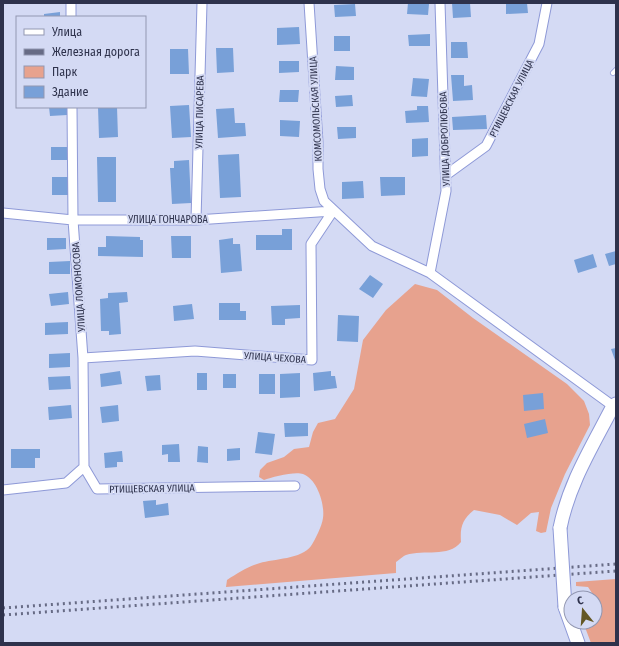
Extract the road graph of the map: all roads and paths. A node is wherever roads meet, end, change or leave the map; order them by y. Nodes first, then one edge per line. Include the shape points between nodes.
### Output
1 (71, 3) edge
2 (202, 3) edge
3 (309, 3) edge
4 (440, 3) edge
5 (547, 3) edge
6 (71, 16) edge
7 (72, 108) edge
8 (446, 175) junction
9 (333, 210) junction
10 (3, 213) edge
11 (73, 220) junction
12 (196, 220) junction
13 (430, 273) junction
14 (83, 358) junction
15 (614, 405) edge
16 (84, 468) junction
17 (295, 486) dead end
18 (3, 490) edge
19 (578, 643) edge

1 - 6 street
2 - 12 street, УЛИЦА ПИСАРЕВА
3 - 9 street, КОМСОМОЛЬСКАЯ УЛИЦА via 320,189 324,201
4 - 8 street, УЛИЦА ДОБРОЛЮБОВА
5 - 8 street, РТИЩЕВСКАЯ УЛИЦА via 539,44 486,146
7 - 11 street, УЛИЦА ЛОМОНОСОВА
8 - 13 street, УЛИЦА ДОБРОЛЮБОВА via 446,191
9 - 12 street, УЛИЦА ГОНЧАРОВА
9 - 13 street, КОМСОМОЛЬСКАЯ УЛИЦА via 372,246
9 - 14 street, УЛИЦА ЧЕХОВА via 311,244 312,360 195,351
10 - 11 street, УЛИЦА ГОНЧАРОВА
11 - 12 street, УЛИЦА ГОНЧАРОВА
11 - 14 street, УЛИЦА ЛОМОНОСОВА
13 - 15 street, КОМСОМОЛЬСКАЯ УЛИЦА
14 - 16 street, УЛИЦА ЛОМОНОСОВА
15 - 19 street, bridge via 575,479 560,528 565,607
16 - 17 street, РТИЩЕВСКАЯ УЛИЦА via 97,489
16 - 18 street via 66,483

